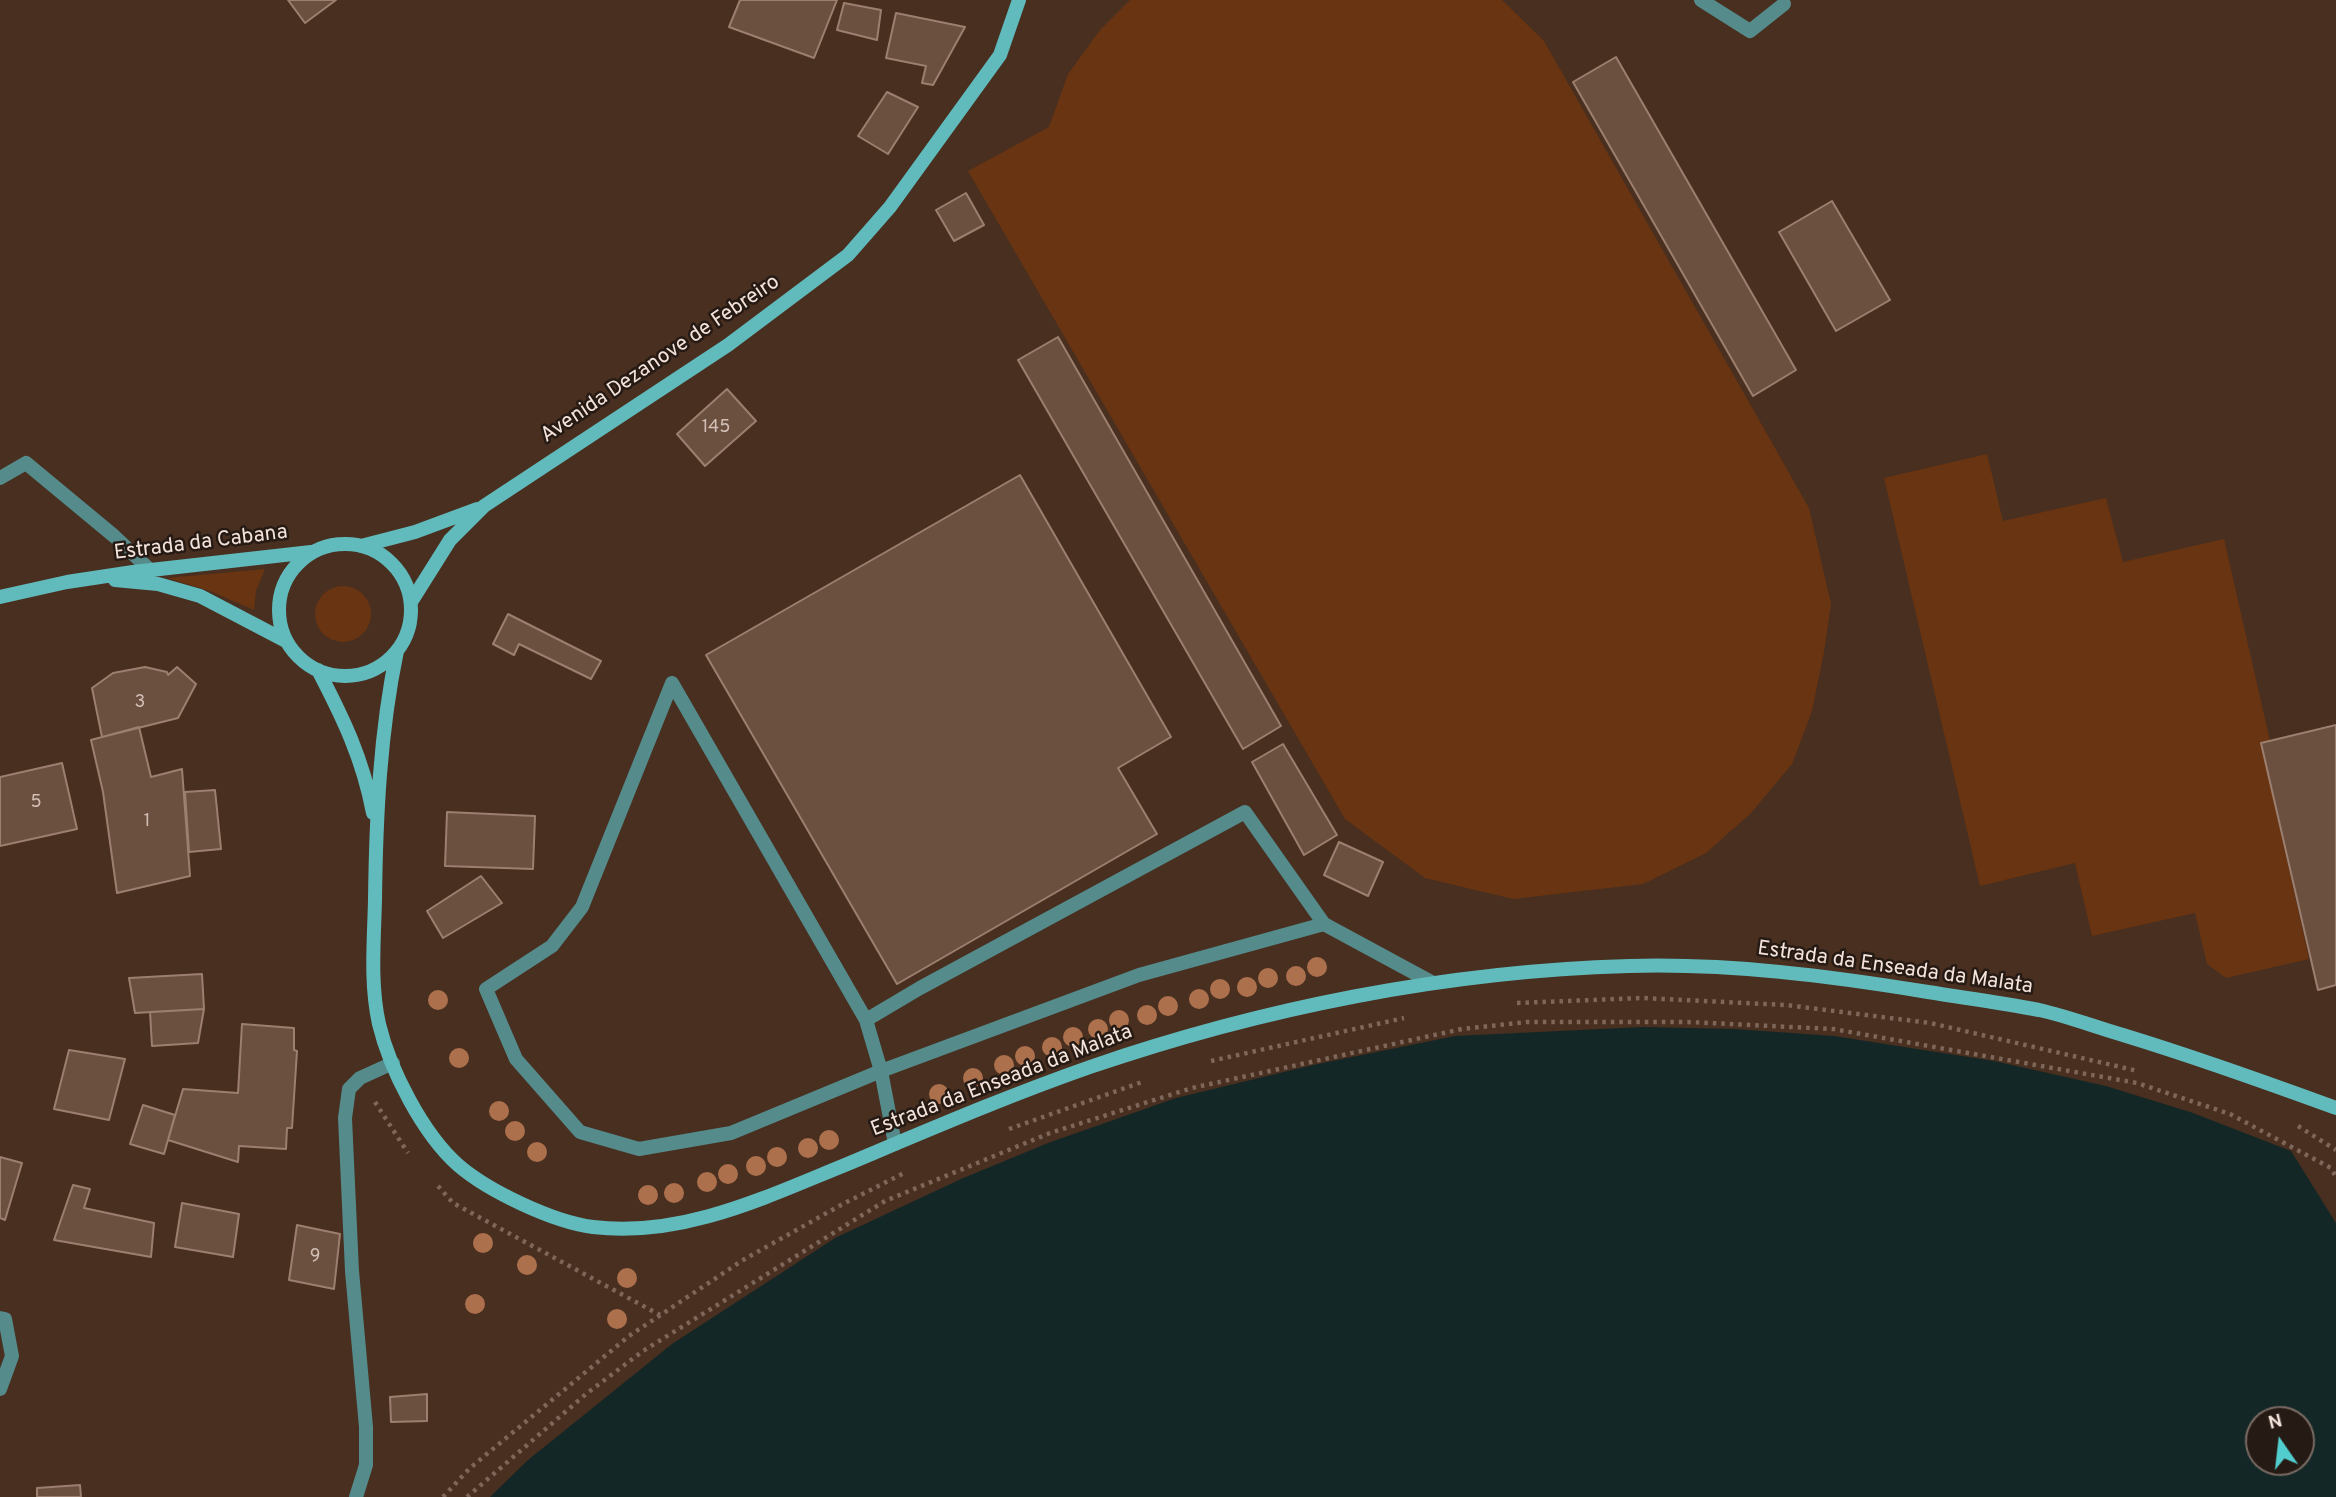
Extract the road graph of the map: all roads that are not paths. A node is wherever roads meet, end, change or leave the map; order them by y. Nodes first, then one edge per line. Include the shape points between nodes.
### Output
1 (1019, 0) edge
2 (1701, 0) edge
3 (1784, 4) dead end
4 (0, 478) edge
5 (484, 506) junction
6 (361, 545) junction
7 (313, 552) junction
8 (149, 569) junction
9 (95, 578) junction
10 (0, 597) edge
11 (411, 602) junction
12 (286, 641) junction
13 (397, 651) junction
14 (318, 670) junction
15 (376, 831) junction
16 (1324, 924) junction
17 (1433, 983) junction
18 (866, 1020) junction
19 (393, 1063) junction
20 (881, 1071) junction
21 (2336, 1108) edge
22 (895, 1144) junction
23 (0, 1318) edge
24 (0, 1389) edge
25 (356, 1497) edge

1 - 5 main road, Avenida Dezanove de Febreiro via 999,55 890,207 848,255 728,345
2 - 3 street via 1750,30
4 - 8 street via 26,463
5 - 6 main road, Avenida Dezanove de Febreiro via 415,532
5 - 11 main road, Avenida Dezanove de Febreiro via 450,540
6 - 7 main road via 338,544
6 - 11 main road via 379,552 398,569
7 - 8 main road, Estrada da Cabana
7 - 12 main road via 289,574 281,591 280,623
8 - 9 main road, Estrada da Cabana
9 - 10 main road, Estrada da Cabana
9 - 12 main road, Estrada da Cabana via 181,590
11 - 13 main road via 408,628
12 - 14 main road
13 - 14 main road via 363,673 348,676
13 - 15 main road, Estrada da Enseada da Malata via 386,711
14 - 15 main road, Estrada da Enseada da Malata via 357,750
15 - 19 main road, Estrada da Enseada da Malata via 373,973 379,1024
16 - 17 street
16 - 18 street via 1245,812
16 - 20 street via 1139,975
17 - 21 main road, Estrada da Enseada da Malata via 1633,966 1848,979 2044,1011 2218,1064
17 - 22 main road, Estrada da Enseada da Malata via 1332,1001 1182,1039 1016,1094
18 - 20 street
18 - 20 street via 672,683 582,906 552,946 486,989 516,1059 580,1132 639,1149 731,1132
19 - 22 main road, Estrada da Enseada da Malata via 430,1133 458,1165 508,1197 589,1227 638,1229 692,1221 761,1199
19 - 25 street via 349,1088 345,1118 366,1427 366,1465
20 - 22 street
23 - 24 street via 5,1319 12,1356

